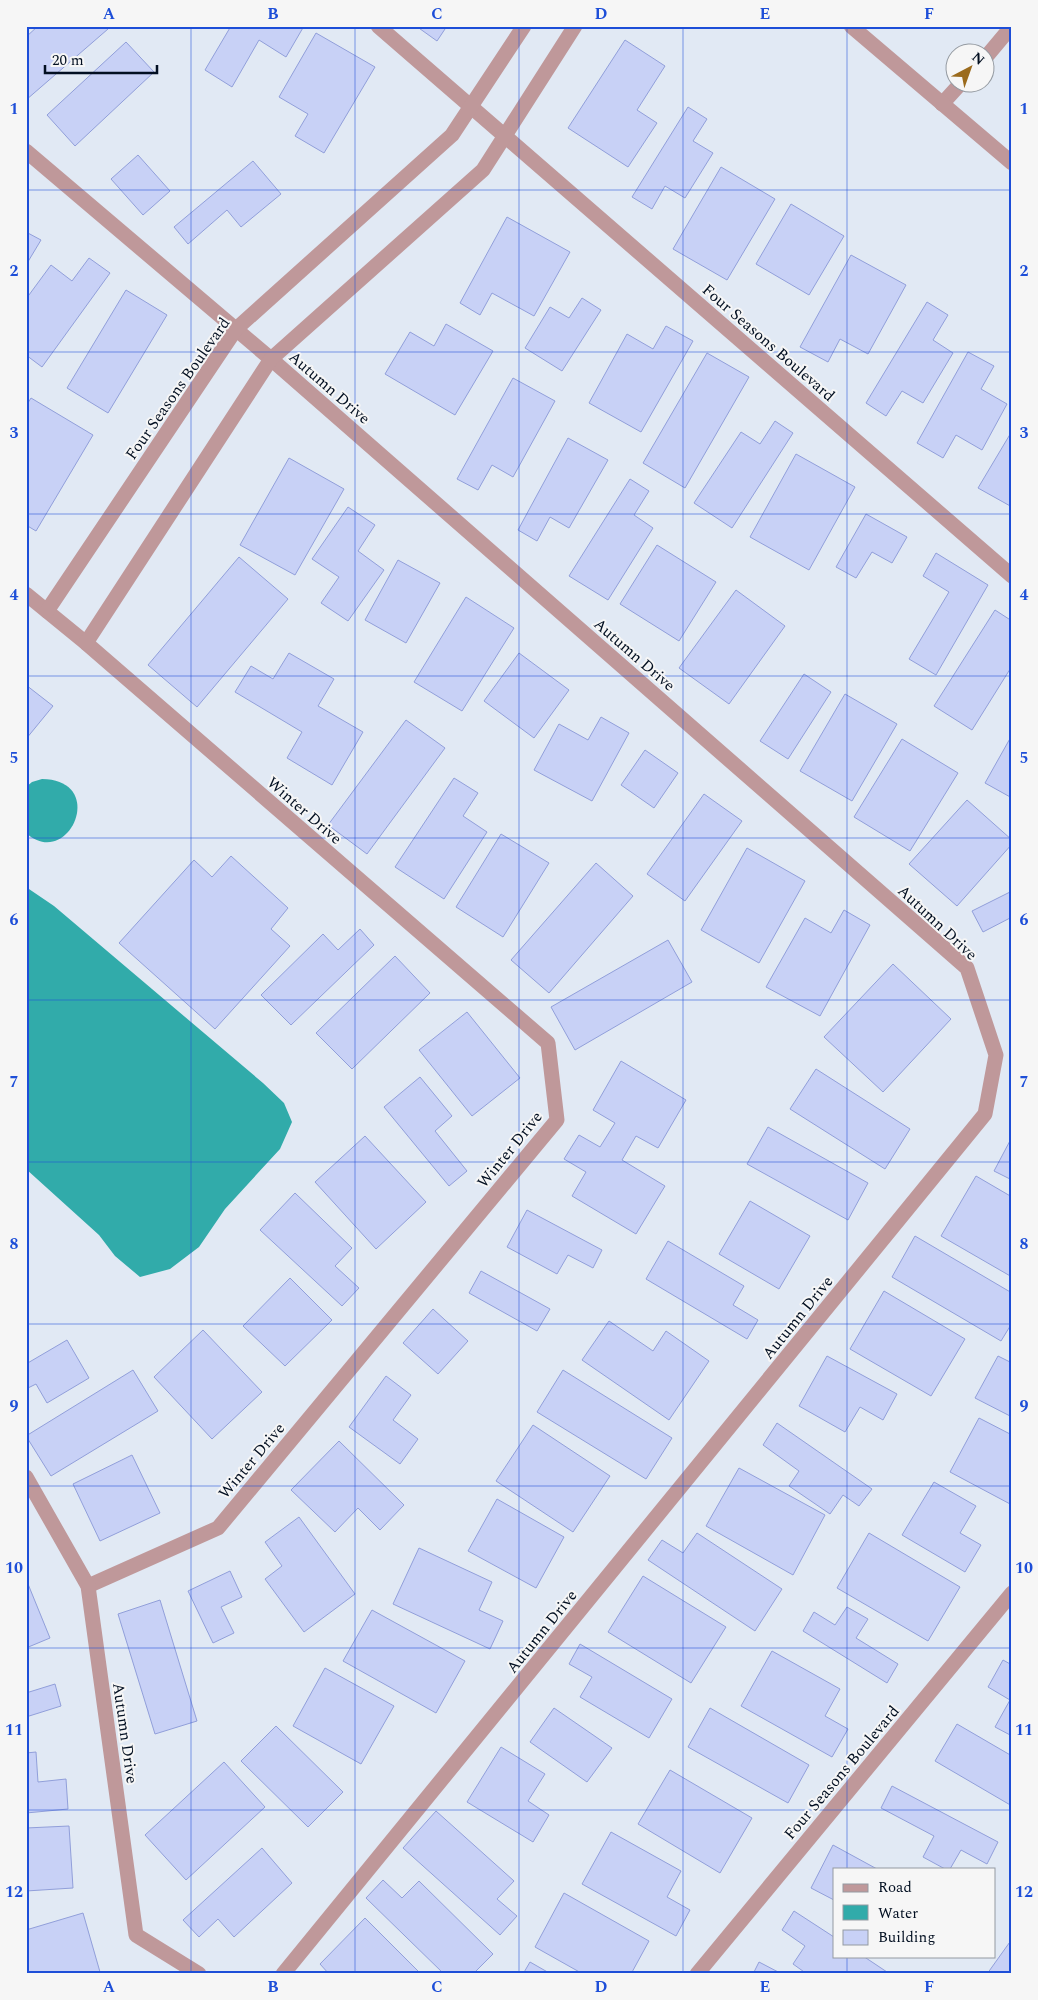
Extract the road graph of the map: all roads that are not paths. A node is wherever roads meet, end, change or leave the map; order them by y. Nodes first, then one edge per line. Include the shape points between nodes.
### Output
1 (378, 26) edge
2 (524, 26) edge
3 (575, 26) edge
4 (851, 26) edge
5 (1012, 26) edge
6 (996, 45) edge
7 (953, 92) edge
8 (942, 104) junction
9 (470, 105) junction
10 (504, 135) junction
11 (26, 151) edge
12 (1012, 162) edge
13 (236, 329) junction
14 (272, 359) junction
15 (1012, 576) edge
16 (26, 594) edge
17 (47, 611) junction
18 (86, 643) junction
19 (26, 1477) edge
20 (88, 1586) junction
21 (1012, 1593) edge
22 (199, 1974) edge
23 (283, 1974) edge
24 (697, 1974) edge

1 - 9 street, Four Seasons Boulevard
2 - 9 street, Four Seasons Boulevard
3 - 10 street
4 - 8 street
5 - 6 street
7 - 8 street
8 - 12 street
9 - 10 street, Four Seasons Boulevard
9 - 13 street, Four Seasons Boulevard via 452,135
10 - 14 street via 483,170
10 - 15 street, Four Seasons Boulevard
11 - 13 street, Autumn Drive
13 - 14 street, Autumn Drive
13 - 17 street, Four Seasons Boulevard
14 - 18 street
14 - 23 street, Autumn Drive via 967,968 996,1055 985,1114
16 - 17 street, Winter Drive
17 - 18 street, Winter Drive
18 - 20 street, Winter Drive via 548,1044 557,1120 218,1528
19 - 20 street, Autumn Drive
20 - 22 street, Autumn Drive via 136,1935
21 - 24 street, Four Seasons Boulevard

